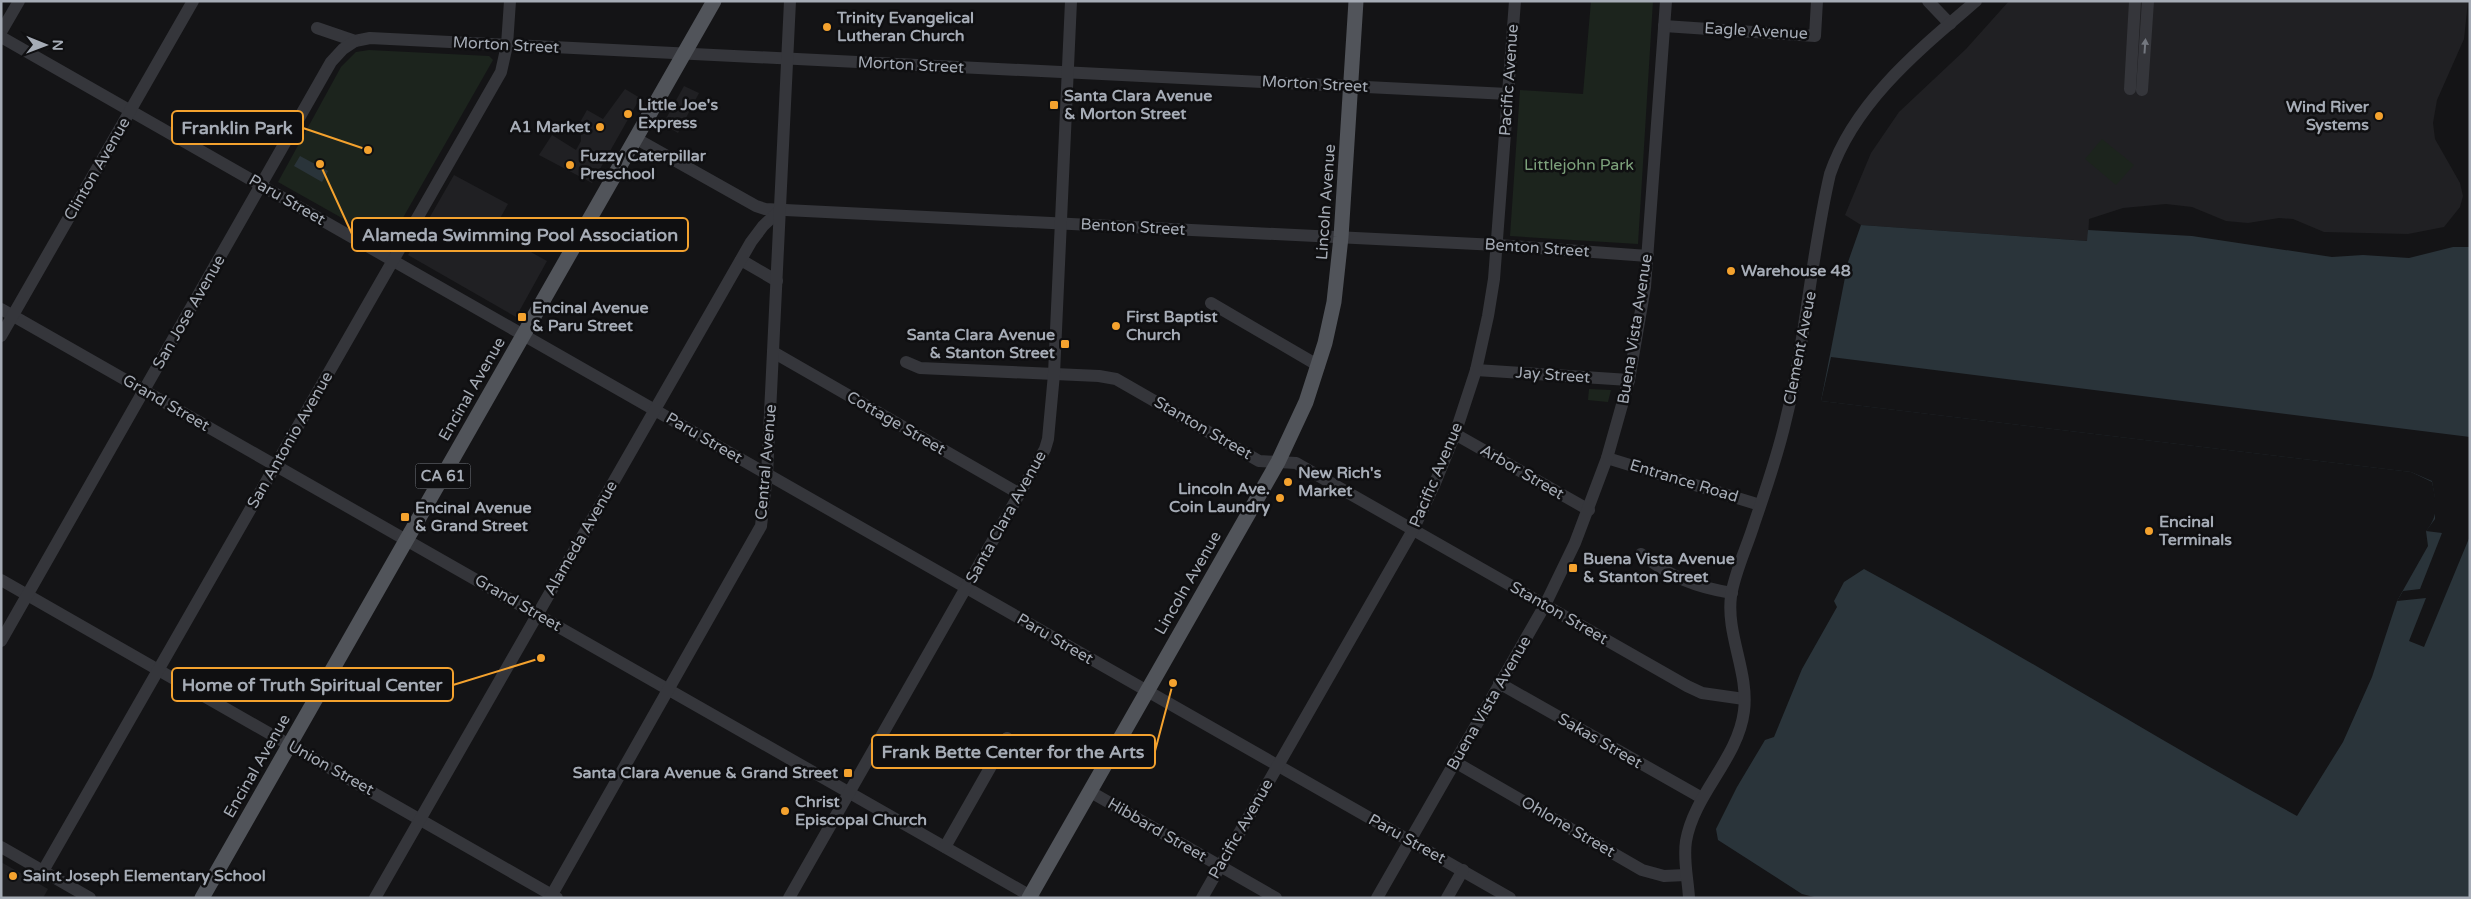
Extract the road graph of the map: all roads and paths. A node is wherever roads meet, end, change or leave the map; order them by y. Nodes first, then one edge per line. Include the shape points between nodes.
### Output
1 (19, 1) edge
2 (193, 1) edge
3 (510, 1) edge
4 (714, 1) edge
5 (790, 1) edge
6 (1071, 1) edge
7 (1356, 1) edge
8 (1515, 1) edge
9 (1666, 1) edge
10 (1817, 1) edge
11 (1928, 1) edge
12 (1976, 1) edge
13 (2134, 1) edge
14 (2148, 1) edge
15 (1950, 24) junction
16 (1664, 26) junction
17 (317, 28) dead end
18 (1, 32) edge
19 (1, 37) edge
20 (355, 41) junction
21 (507, 45) junction
22 (684, 54) junction
23 (788, 59) junction
24 (1068, 72) junction
25 (1351, 86) junction
26 (1508, 94) junction
27 (130, 111) junction
28 (636, 138) junction
29 (262, 186) junction
30 (780, 210) junction
31 (1061, 223) junction
32 (1341, 237) junction
33 (1497, 245) junction
34 (1648, 256) junction
35 (392, 260) junction
36 (741, 260) junction
37 (777, 281) junction
38 (1211, 303) dead end
39 (1, 309) edge
40 (13, 315) junction
41 (523, 335) junction
42 (1, 336) edge
43 (773, 352) junction
44 (906, 362) dead end
45 (1318, 366) junction
46 (1476, 370) junction
47 (1054, 374) junction
48 (1629, 380) junction
49 (144, 390) junction
50 (654, 410) junction
51 (1455, 434) junction
52 (1608, 458) junction
53 (1278, 462) junction
54 (276, 465) junction
55 (767, 475) junction
56 (1020, 494) junction
57 (1760, 505) junction
58 (1589, 510) junction
59 (1413, 530) junction
60 (407, 540) junction
61 (1641, 554) dead end
62 (1, 580) edge
63 (966, 589) junction
64 (1732, 593) junction
65 (27, 595) junction
66 (1545, 605) junction
67 (537, 615) junction
68 (1, 641) edge
69 (159, 670) junction
70 (1499, 683) junction
71 (668, 690) junction
72 (1146, 691) junction
73 (1744, 699) junction
74 (1007, 738) dead end
75 (289, 745) junction
76 (1455, 762) junction
77 (1278, 766) junction
78 (1089, 791) junction
79 (849, 793) junction
80 (1702, 798) junction
81 (421, 819) junction
82 (1410, 841) junction
83 (1, 847) edge
84 (945, 847) junction
85 (1221, 866) junction
86 (1463, 870) junction
87 (43, 871) junction
88 (1686, 875) junction
89 (553, 897) edge
90 (1031, 897) edge
91 (90, 898) edge
92 (202, 898) edge
93 (375, 898) edge
94 (789, 898) edge
95 (1202, 898) edge
96 (1276, 898) edge
97 (1377, 898) edge
98 (1447, 898) edge
99 (1510, 898) edge
100 (1689, 898) edge

1 - 18 street
2 - 27 street, Clinton Avenue
3 - 21 street, San Antonio Avenue
4 - 22 main road, Encinal Avenue / CA 61
5 - 23 street, Central Avenue
6 - 24 street, Santa Clara Avenue
7 - 25 main road, Lincoln Avenue
8 - 26 street, Pacific Avenue
9 - 16 street, Buena Vista Avenue
10 - 16 street, Eagle Avenue via 1815,36
11 - 15 street
12 - 15 street, Clement Aveue
13 -> 14 street via 2136,90
15 - 57 street, Clement Aveue via 1866,106 1838,151 1825,198 1787,418
16 - 34 street, Buena Vista Avenue
17 - 20 street, Morton Street
19 - 27 street, Paru Street
20 - 21 street, Morton Street via 370,38
20 - 29 street, San Jose Avenue via 331,62
21 - 22 street, Morton Street
21 - 35 street, San Antonio Avenue via 501,72
22 - 23 street, Morton Street
22 - 28 main road, Encinal Avenue / CA 61
23 - 24 street, Morton Street
23 - 30 street, Central Avenue
24 - 25 street, Morton Street
24 - 31 street, Santa Clara Avenue
25 - 26 street, Morton Street
25 - 32 main road, Lincoln Avenue
26 - 33 street, Pacific Avenue
27 - 29 street, Paru Street
27 - 40 street, Clinton Avenue
28 - 30 street, Benton Street via 756,206
28 - 41 main road, Encinal Avenue / CA 61
29 - 35 street, Paru Street
29 - 49 street, San Jose Avenue
30 - 31 street, Benton Street
30 - 36 street, Alameda Avenue via 764,226
30 - 37 street, Central Avenue
31 - 32 street, Benton Street
31 - 47 street, Santa Clara Avenue
32 - 33 street, Benton Street
32 - 45 main road, Lincoln Avenue via 1334,302
33 - 34 street, Benton Street
33 - 46 street, Pacific Avenue via 1488,316
34 - 48 street, Buena Vista Avenue
35 - 41 street, Paru Street
35 - 54 street, San Antonio Avenue
36 - 37 street
36 - 50 street, Alameda Avenue
37 - 43 street, Central Avenue
38 - 45 street
39 - 40 street, Grand Street
40 - 42 street, Clinton Avenue
40 - 49 street, Grand Street
41 - 50 street, Paru Street
41 - 60 main road, Encinal Avenue / CA 61
43 - 55 street, Central Avenue
43 - 56 street, Cottage Street
44 - 47 street, Stanton Street via 920,368
45 - 53 main road, Lincoln Avenue via 1306,402
46 - 48 street, Jay Street
46 - 51 street, Pacific Avenue
47 - 53 street, Stanton Street via 1116,379 1259,461
47 - 56 street, Santa Clara Avenue via 1048,439
48 - 52 street, Buena Vista Avenue
49 - 54 street, Grand Street
49 - 65 street, San Jose Avenue
50 - 55 street, Paru Street
50 - 67 street, Alameda Avenue
51 - 58 street, Arbor Street
51 - 59 street, Pacific Avenue
52 - 57 street, Entrance Road
52 - 58 street, Buena Vista Avenue
53 - 59 street, Stanton Street via 1296,463
53 - 72 main road, Lincoln Avenue
54 - 60 street, Grand Street
54 - 69 street, San Antonio Avenue
55 - 63 street, Paru Street
55 - 71 street, Central Avenue via 761,526
56 - 63 street, Santa Clara Avenue
57 - 64 street, Clement Aveue
58 - 66 street, Buena Vista Avenue
59 - 66 street, Stanton Street
59 - 77 street, Pacific Avenue
60 - 67 street, Grand Street
60 - 75 main road, Encinal Avenue / CA 61
61 - 64 street via 1688,583
62 - 65 street, Union Street
63 - 72 street, Paru Street
63 - 79 street, Santa Clara Avenue
64 - 73 street, Clement Aveue via 1733,629 1743,676
65 - 68 street, San Jose Avenue
65 - 69 street, Union Street
66 - 70 street, Buena Vista Avenue
66 - 73 street, Stanton Street via 1702,694
67 - 71 street, Grand Street
67 - 81 street, Alameda Avenue
69 - 75 street, Union Street
69 - 87 street, San Antonio Avenue
70 - 76 street, Buena Vista Avenue
70 - 80 street, Sakas Street
71 - 79 street, Grand Street
71 - 89 street, Central Avenue
72 - 77 street, Paru Street
72 - 78 main road, Lincoln Avenue
73 - 80 street, Clement Aveue via 1739,730
74 - 84 street
75 - 81 street, Union Street
75 - 92 main road, Encinal Avenue / CA 61
76 - 82 street, Buena Vista Avenue
76 - 88 street, Ohlone Street via 1642,870 1664,876
77 - 82 street, Paru Street
77 - 85 street, Pacific Avenue
78 - 85 street, Hibbard Street
78 - 90 main road, Lincoln Avenue
79 - 84 street, Grand Street
79 - 94 street, Santa Clara Avenue
80 - 88 street, Clement Aveue via 1686,842
81 - 89 street, Union Street
81 - 93 street, Alameda Avenue
82 - 86 street, Paru Street
82 - 97 street, Buena Vista Avenue
83 - 87 street
84 - 90 street, Grand Street
85 - 95 street, Pacific Avenue
85 - 96 street, Hibbard Street
86 - 98 street
86 - 99 street, Paru Street
87 - 91 street
88 - 100 street, Clement Aveue

